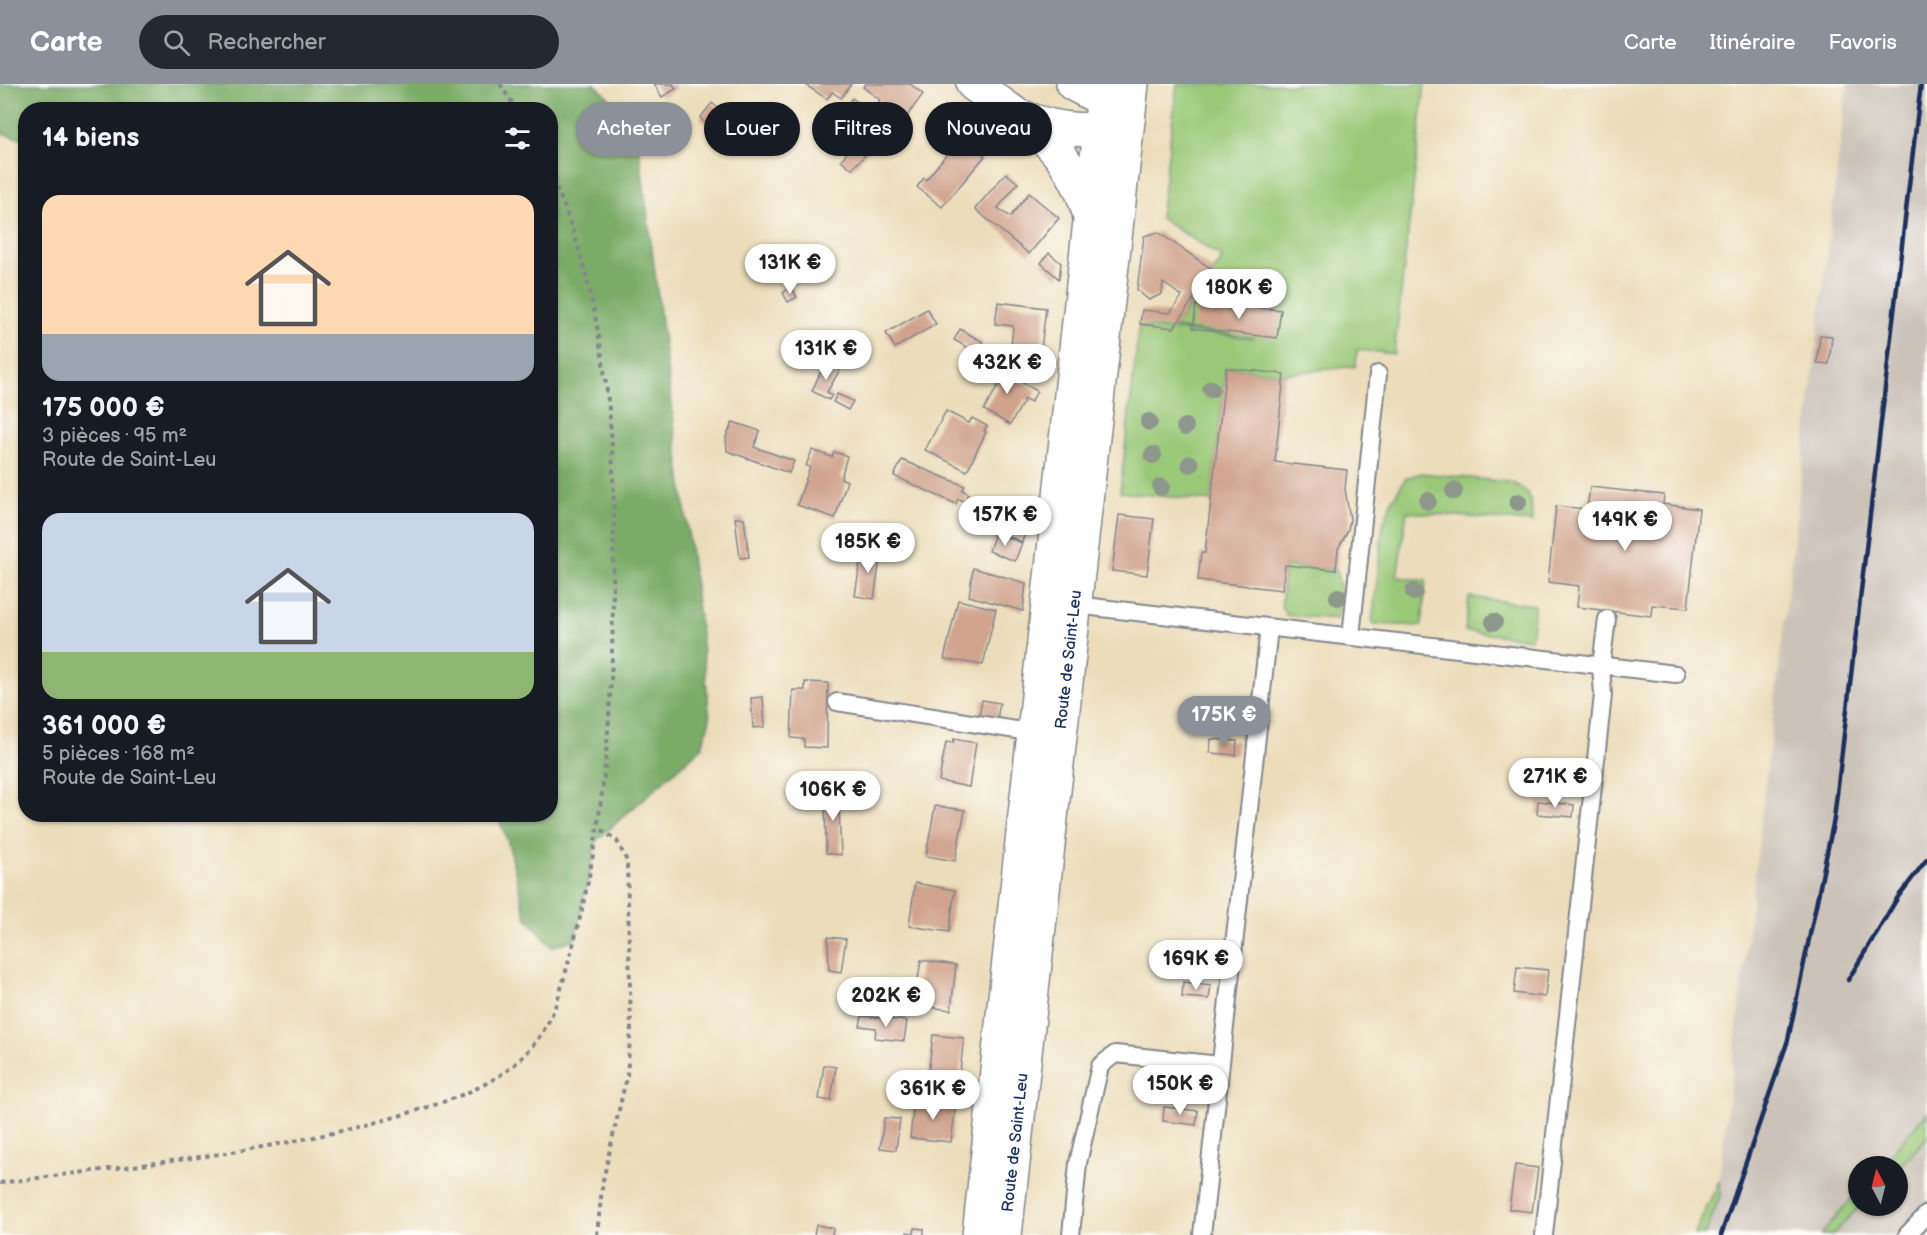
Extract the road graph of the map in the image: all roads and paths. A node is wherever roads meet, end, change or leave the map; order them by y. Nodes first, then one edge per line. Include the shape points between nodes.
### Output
1 (500, 84) edge
2 (973, 84) edge
3 (1073, 84) edge
4 (1132, 84) edge
5 (512, 102) edge
6 (999, 102) edge
7 (1109, 108) edge
8 (1052, 125) edge
9 (1052, 144) edge
10 (558, 196) edge
11 (1091, 221) junction
12 (1378, 374) dead end
13 (1075, 605) junction
14 (1607, 620) dead end
15 (1269, 628) junction
16 (1351, 637) junction
17 (1601, 666) junction
18 (1676, 674) dead end
19 (837, 702) dead end
20 (1035, 733) junction
21 (599, 828) junction
22 (1221, 1065) junction
23 (0, 1183) edge
24 (1927, 1214) edge
25 (597, 1235) edge
26 (979, 1235) edge
27 (1005, 1235) edge
28 (1071, 1235) edge
29 (1202, 1235) edge
30 (1544, 1235) edge
31 (1907, 1235) edge

1 - 5 path
2 - 6 main road
3 - 7 main road
4 - 7 main road, Route de Saint-Leu
7 - 8 main road via 1062,128
7 - 11 main road, Route de Saint-Leu
7 - 13 main road, Route de Saint-Leu
9 - 11 main road via 1069,164 1084,192
10 - 21 path via 582,262 608,395 613,626 611,721
11 - 20 main road, Route de Saint-Leu
12 - 16 lane
13 - 15 lane
13 - 27 main road, Route de Saint-Leu
14 - 17 lane
15 - 16 lane
15 - 22 lane
16 - 17 lane
17 - 18 lane
17 - 30 lane via 1603,695
19 - 20 lane
20 - 26 main road, Route de Saint-Leu
21 - 23 path via 587,895 553,1014 527,1053 489,1082 463,1095 365,1126 289,1142 181,1161
21 - 25 path via 617,841 627,861 631,1028 627,1075 603,1180
22 - 28 lane via 1115,1054 1100,1066 1078,1163
22 - 29 lane
24 - 31 lane

